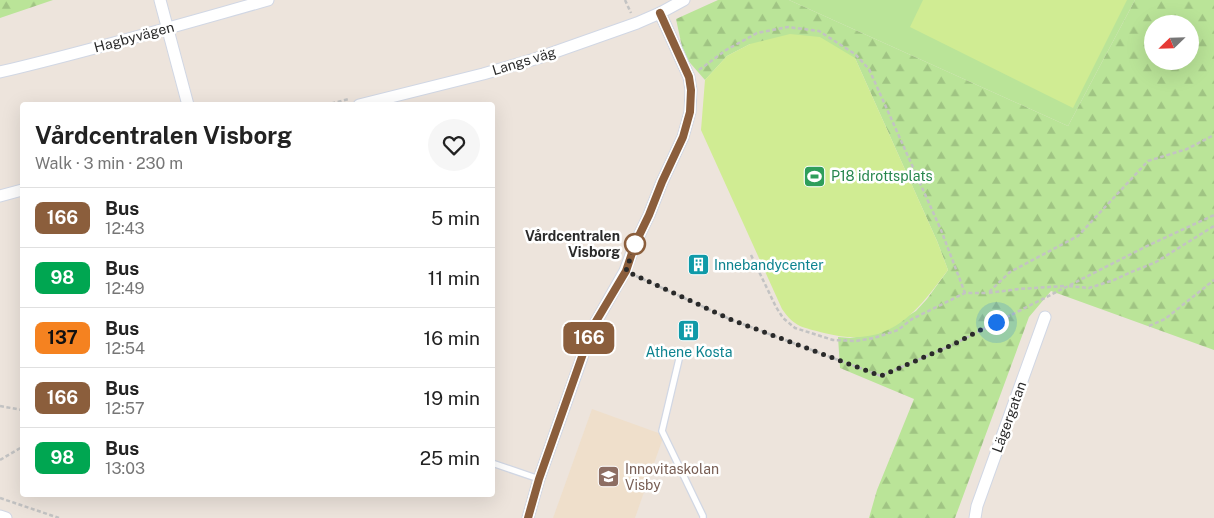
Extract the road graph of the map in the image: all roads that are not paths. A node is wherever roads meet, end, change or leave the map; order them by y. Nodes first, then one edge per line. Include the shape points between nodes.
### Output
1 (160, 0) edge
2 (268, 0) edge
3 (684, 0) edge
4 (660, 13) junction
5 (167, 28) junction
6 (0, 72) edge
7 (187, 102) edge
8 (371, 102) edge
9 (20, 191) edge
10 (0, 196) edge
11 (1045, 318) dead end
12 (680, 356) dead end
13 (495, 464) edge
14 (539, 479) junction
15 (0, 516) edge
16 (6, 518) edge
17 (528, 518) edge
18 (703, 518) edge
19 (975, 518) edge

1 - 5 street
2 - 5 street, Hagbyvägen
3 - 4 street, Langs väg
4 - 8 street, Langs väg via 535,59
4 - 14 street via 689,77 690,112 683,137 626,271 592,328
5 - 6 street, Hagbyvägen
5 - 7 street
9 - 10 street
11 - 19 street, Lägergatan
12 - 18 lane via 662,430
13 - 14 lane
14 - 17 street
15 - 16 street

